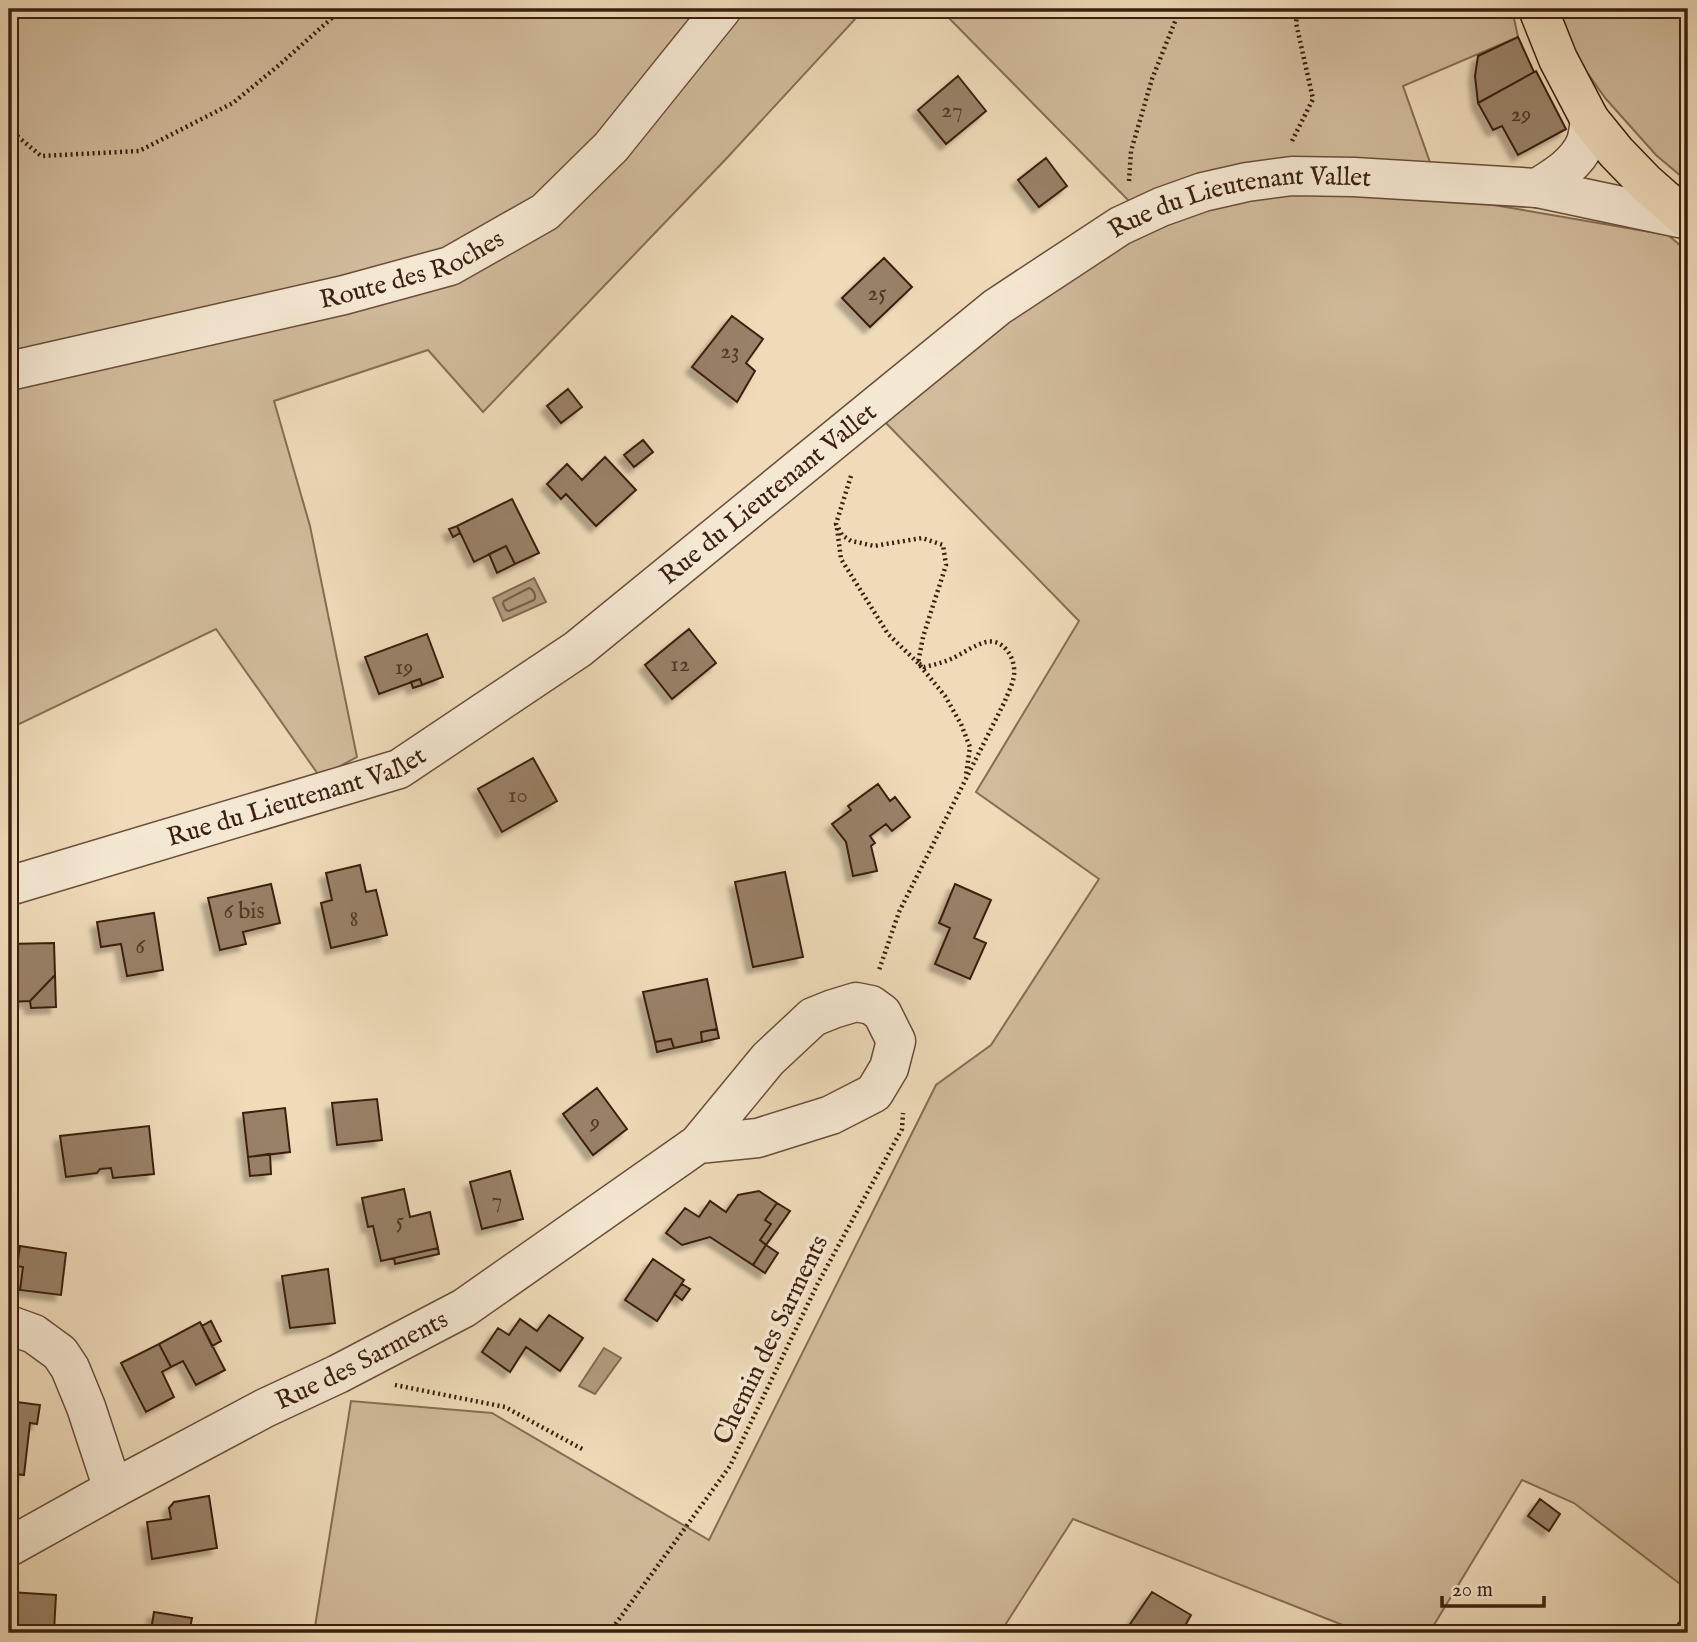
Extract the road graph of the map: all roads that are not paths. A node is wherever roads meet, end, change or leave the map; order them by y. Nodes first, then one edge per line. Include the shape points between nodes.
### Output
1 (722, 9) edge
2 (1538, 9) edge
3 (1590, 120) junction
4 (1536, 188) junction
5 (1688, 220) edge
6 (9, 371) edge
7 (9, 886) edge
8 (698, 1144) junction
9 (9, 1325) edge
10 (113, 1489) junction
11 (9, 1547) edge

1 - 6 street, Route des Roches via 611,147 545,212 450,266 344,295
2 - 3 main road
3 - 4 street via 1580,155
3 - 5 main road via 1645,182
4 - 5 street, Rue du Lieutenant Vallet
4 - 7 street, Rue du Lieutenant Vallet via 1292,176 1203,192 1161,207 1120,226 996,307 578,649 399,769
8 - 8 street, Rue des Sarments via 768,1059 813,1017 856,1002 882,1013 897,1041 890,1068 874,1093 831,1115 758,1138
8 - 10 street, Rue des Sarments via 464,1308
9 - 10 street via 34,1334 61,1353 86,1407
10 - 11 street, Rue des Sarments

